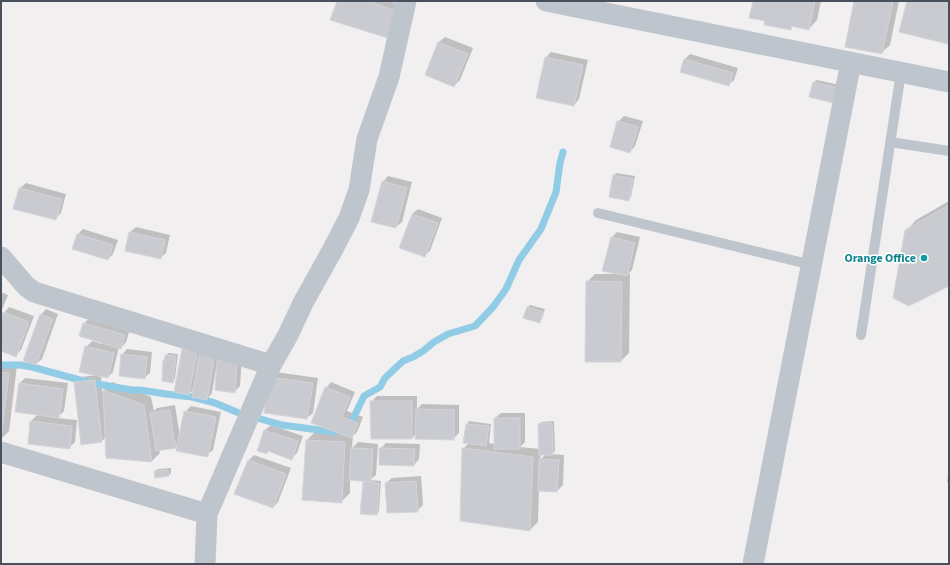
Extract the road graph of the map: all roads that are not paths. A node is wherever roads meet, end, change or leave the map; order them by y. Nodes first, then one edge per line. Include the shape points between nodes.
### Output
1 (406, 1) edge
2 (546, 1) edge
3 (851, 62) junction
4 (901, 72) junction
5 (949, 82) edge
6 (890, 142) junction
7 (949, 151) edge
8 (598, 214) dead end
9 (1, 257) edge
10 (812, 265) junction
11 (860, 335) dead end
12 (271, 365) junction
13 (1, 452) edge
14 (207, 514) junction
15 (205, 564) edge
16 (753, 564) edge

1 - 12 street via 388,77 368,139 359,190 349,218
2 - 3 street
3 - 4 street
3 - 10 street
4 - 5 street
4 - 6 lane
6 - 7 lane
6 - 11 lane
8 - 10 lane
9 - 12 street via 34,292
10 - 16 street
12 - 14 street
13 - 14 street
14 - 15 street

